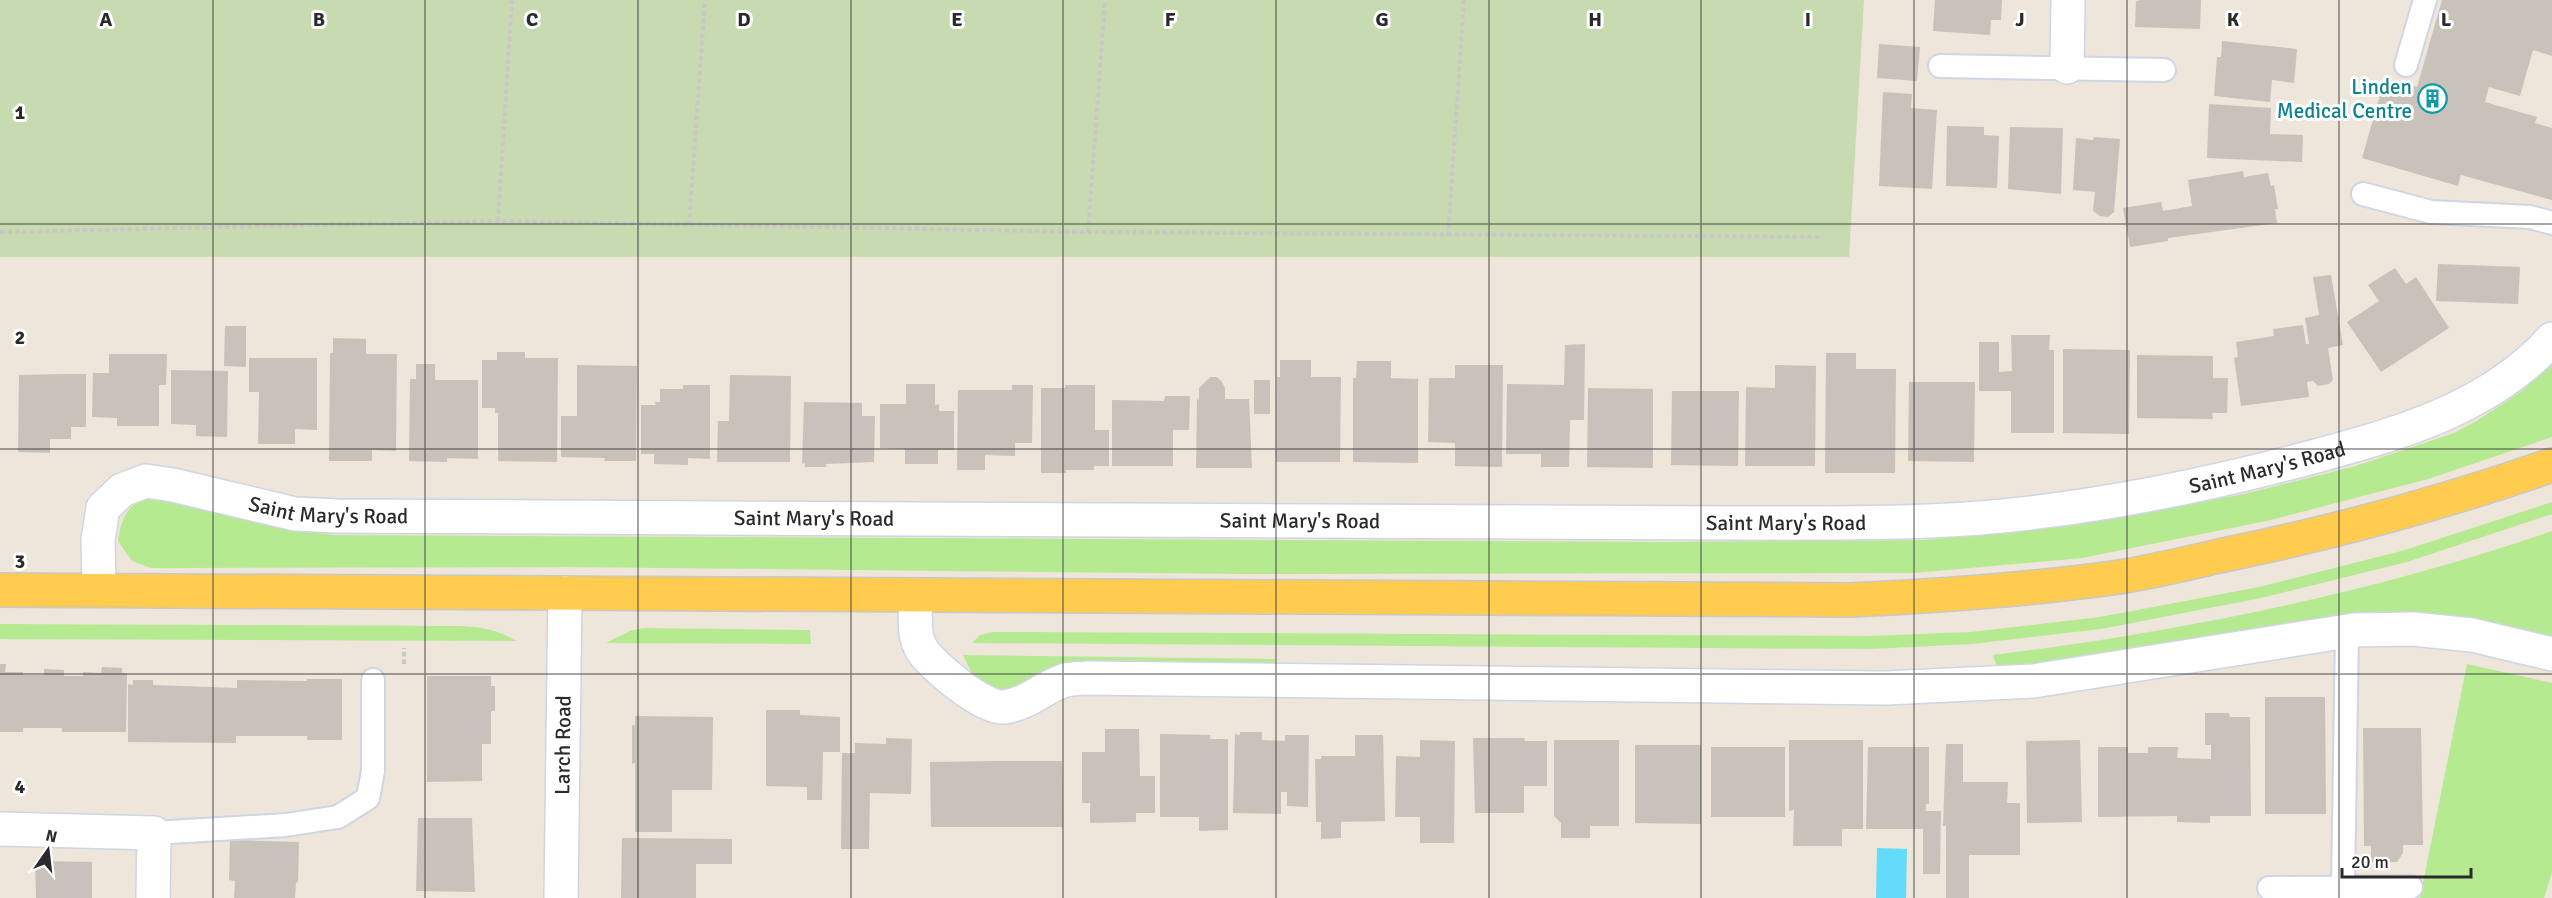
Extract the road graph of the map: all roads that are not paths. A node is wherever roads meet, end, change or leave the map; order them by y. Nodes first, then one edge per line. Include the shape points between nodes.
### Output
1 (2068, 0) edge
2 (2425, 0) edge
3 (1940, 66) dead end
4 (2406, 66) dead end
5 (2067, 67) junction
6 (2164, 70) dead end
7 (2363, 194) dead end
8 (2552, 223) edge
9 (2552, 339) edge
10 (2552, 465) edge
11 (0, 590) edge
12 (99, 590) junction
13 (566, 593) junction
14 (916, 595) junction
15 (2348, 631) junction
16 (2552, 654) edge
17 (373, 680) dead end
18 (0, 829) edge
19 (154, 832) junction
20 (2343, 887) junction
21 (2411, 887) dead end
22 (2269, 888) dead end
23 (153, 898) edge
24 (561, 898) edge

1 - 5 street
2 - 4 lane
3 - 5 lane
5 - 6 lane
7 - 8 lane via 2432,212 2530,217
9 - 12 street, Saint Mary's Road via 2532,361 2502,383 2444,416 2371,441 2242,476 2107,502 2018,514 1928,521 1728,523 338,516 295,514 146,481 122,490 103,508 98,540
10 - 14 main road via 2478,491 2283,543 2115,578 1973,595 1850,600
11 - 12 main road
12 - 13 main road
13 - 14 main road
13 - 24 street, Larch Road
14 - 15 street via 915,631 922,649 939,670 1000,708 1026,702 1064,680 1086,678 1886,688 2033,681
15 - 16 street via 2413,629 2460,634
15 - 20 lane
17 - 19 lane via 373,771 368,798 338,817 286,825
18 - 19 street
19 - 23 street
20 - 21 lane
20 - 22 lane

